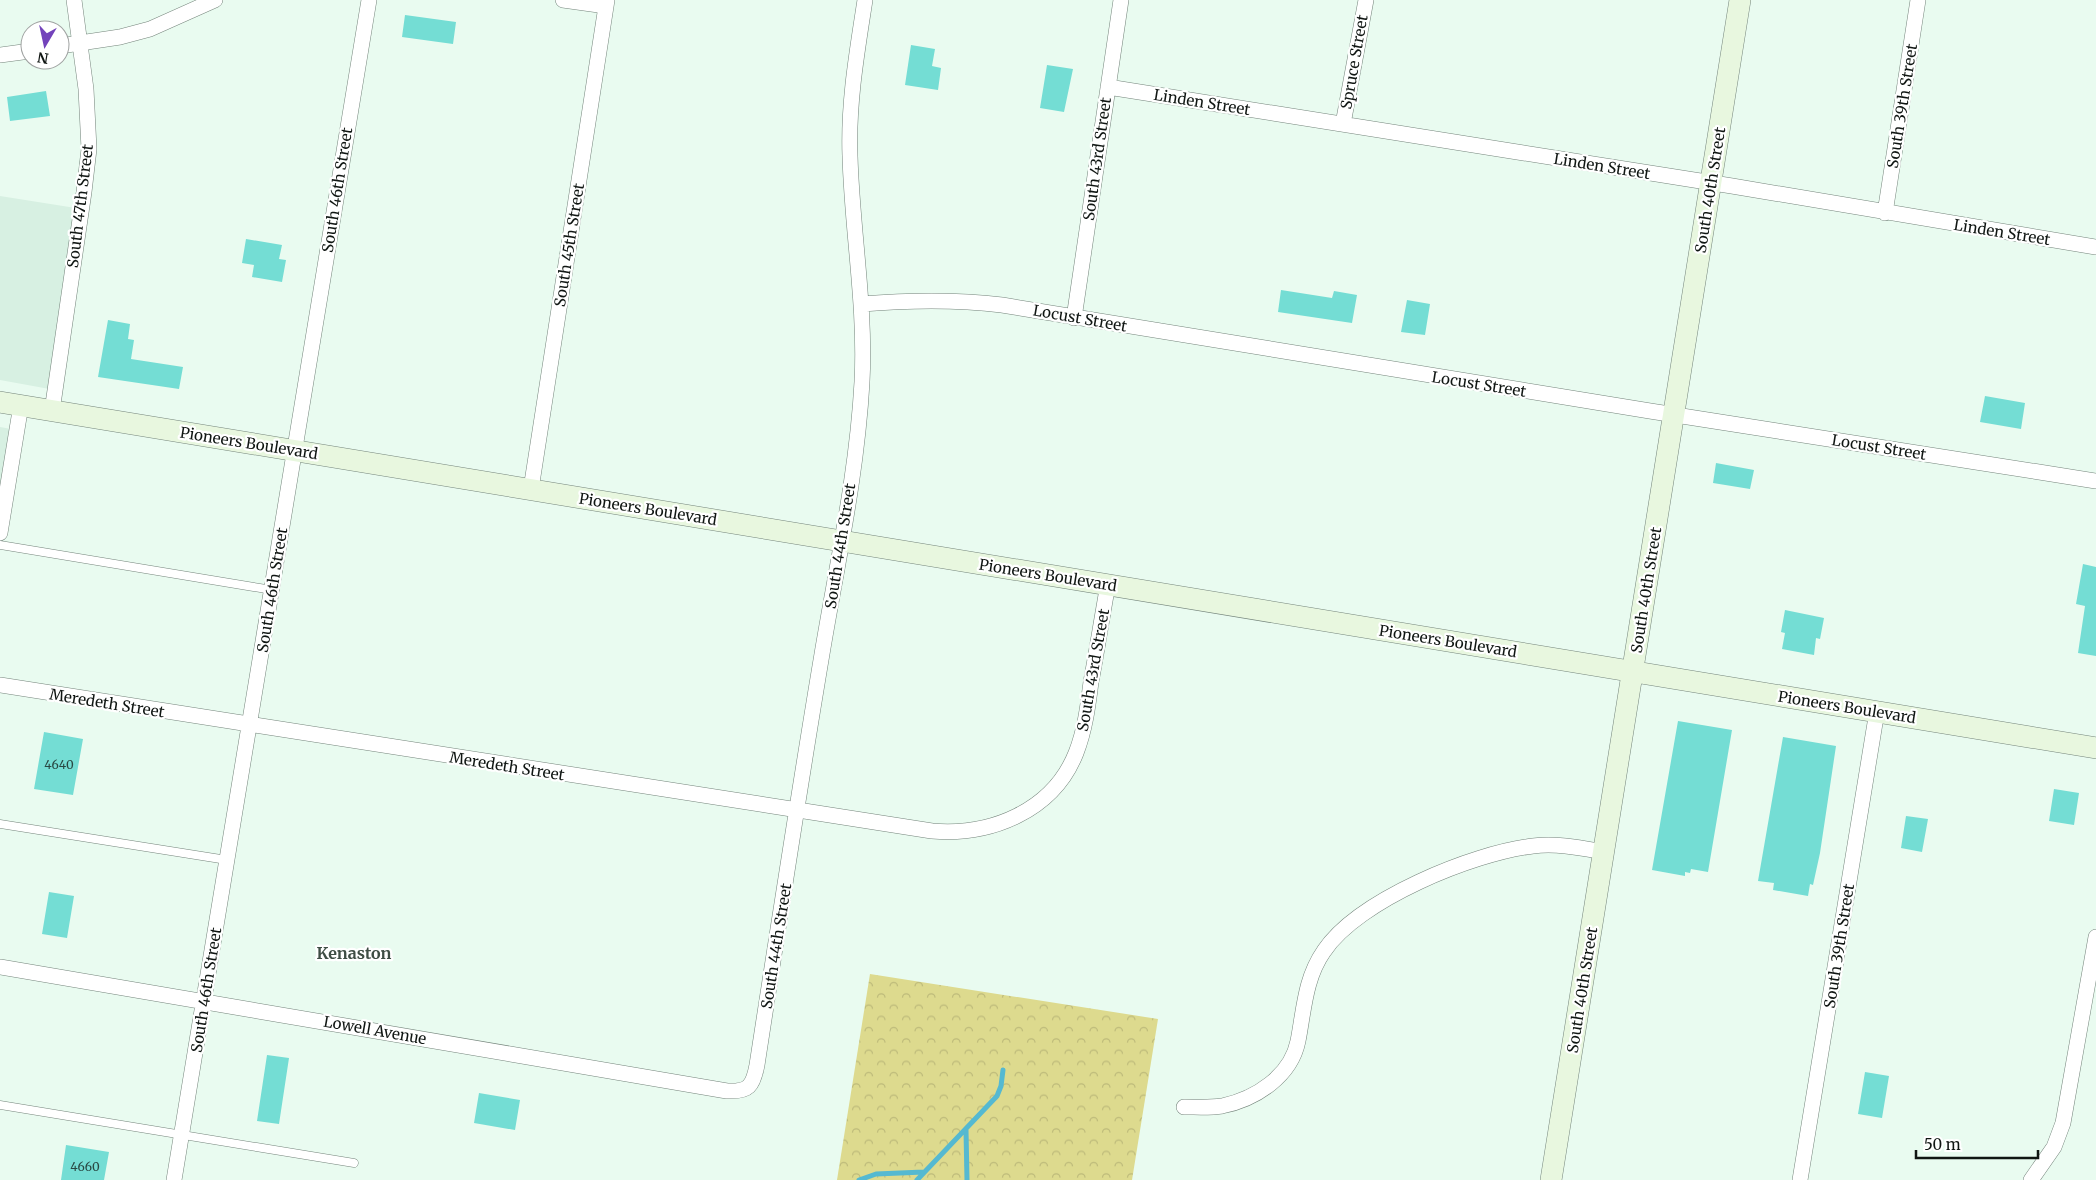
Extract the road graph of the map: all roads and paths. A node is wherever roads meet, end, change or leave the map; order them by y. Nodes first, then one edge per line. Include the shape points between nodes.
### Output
1 (74, 0) edge
2 (215, 0) edge
3 (368, 0) edge
4 (563, 0) edge
5 (865, 0) edge
6 (1121, 0) edge
7 (1366, 0) edge
8 (1740, 0) edge
9 (1918, 0) edge
10 (607, 3) edge
11 (78, 44) junction
12 (70, 45) edge
13 (20, 52) edge
14 (0, 55) edge
15 (1108, 86) junction
16 (1343, 124) junction
17 (1711, 184) junction
18 (1885, 213) junction
19 (2096, 247) edge
20 (862, 304) junction
21 (1074, 318) junction
22 (0, 402) edge
23 (21, 405) junction
24 (52, 410) junction
25 (1674, 415) junction
26 (295, 450) junction
27 (2096, 481) edge
28 (531, 490) junction
29 (0, 533) edge
30 (842, 541) junction
31 (0, 545) edge
32 (1108, 584) junction
33 (272, 590) junction
34 (1633, 672) junction
35 (0, 685) edge
36 (1877, 712) junction
37 (249, 726) junction
38 (2096, 748) edge
39 (796, 810) junction
40 (1014, 818) joint
41 (0, 824) edge
42 (1604, 852) junction
43 (227, 860) junction
44 (2096, 937) edge
45 (0, 967) edge
46 (204, 1001) junction
47 (749, 1087) joint
48 (0, 1105) edge
49 (1184, 1107) dead end
50 (182, 1135) junction
51 (354, 1163) dead end
52 (174, 1180) edge
53 (1551, 1180) edge
54 (1800, 1180) edge
55 (2032, 1180) edge

1 - 11 street, South 47th Street
2 - 11 street via 150,29
3 - 26 street, South 46th Street
4 - 10 street
5 - 20 street, South 44th Street via 850,111 853,216
6 - 15 street, South 43rd Street
7 - 16 street, Spruce Street
8 - 17 main road, South 40th Street
9 - 18 street, South 39th Street
10 - 28 street, South 45th Street
11 - 12 street
11 - 24 street, South 47th Street via 86,89 88,149
13 - 14 street
15 - 16 street, Linden Street
15 - 21 street, South 43rd Street
16 - 17 street, Linden Street
17 - 18 street, Linden Street
17 - 25 main road, South 40th Street
18 - 19 street, Linden Street
20 - 21 street, Locust Street via 915,300 975,301
20 - 30 street, South 44th Street via 861,398
21 - 25 street, Locust Street
22 - 23 main road, Pioneers Boulevard
23 - 24 main road, Pioneers Boulevard
23 - 29 street
24 - 26 main road, Pioneers Boulevard
25 - 27 street, Locust Street
25 - 34 main road, South 40th Street
26 - 28 main road, Pioneers Boulevard
26 - 33 street, South 46th Street
28 - 30 main road, Pioneers Boulevard
30 - 32 main road, Pioneers Boulevard
30 - 39 street, South 44th Street
31 - 33 lane
32 - 34 main road, Pioneers Boulevard
32 - 40 street, South 43rd Street via 1084,731 1075,755 1046,795
33 - 37 street, South 46th Street
34 - 36 main road, Pioneers Boulevard
34 - 42 main road, South 40th Street
35 - 37 street, Meredeth Street
36 - 38 main road, Pioneers Boulevard
36 - 54 street, South 39th Street
37 - 39 street, Meredeth Street
37 - 43 street, South 46th Street
39 - 40 street, Meredeth Street via 952,833 996,826
39 - 47 street, South 44th Street via 757,1065
41 - 43 lane
42 - 49 street via 1565,846 1534,846 1507,851 1466,862 1395,895 1359,918 1324,950 1308,986 1298,1044 1293,1058 1281,1074 1255,1094 1222,1106
42 - 53 main road, South 40th Street
43 - 46 street, South 46th Street
44 - 55 street via 2063,1123 2054,1147
45 - 46 street, Lowell Avenue
46 - 47 street, Lowell Avenue via 727,1091
46 - 50 street, South 46th Street
48 - 50 lane
50 - 51 lane
50 - 52 street, South 46th Street

